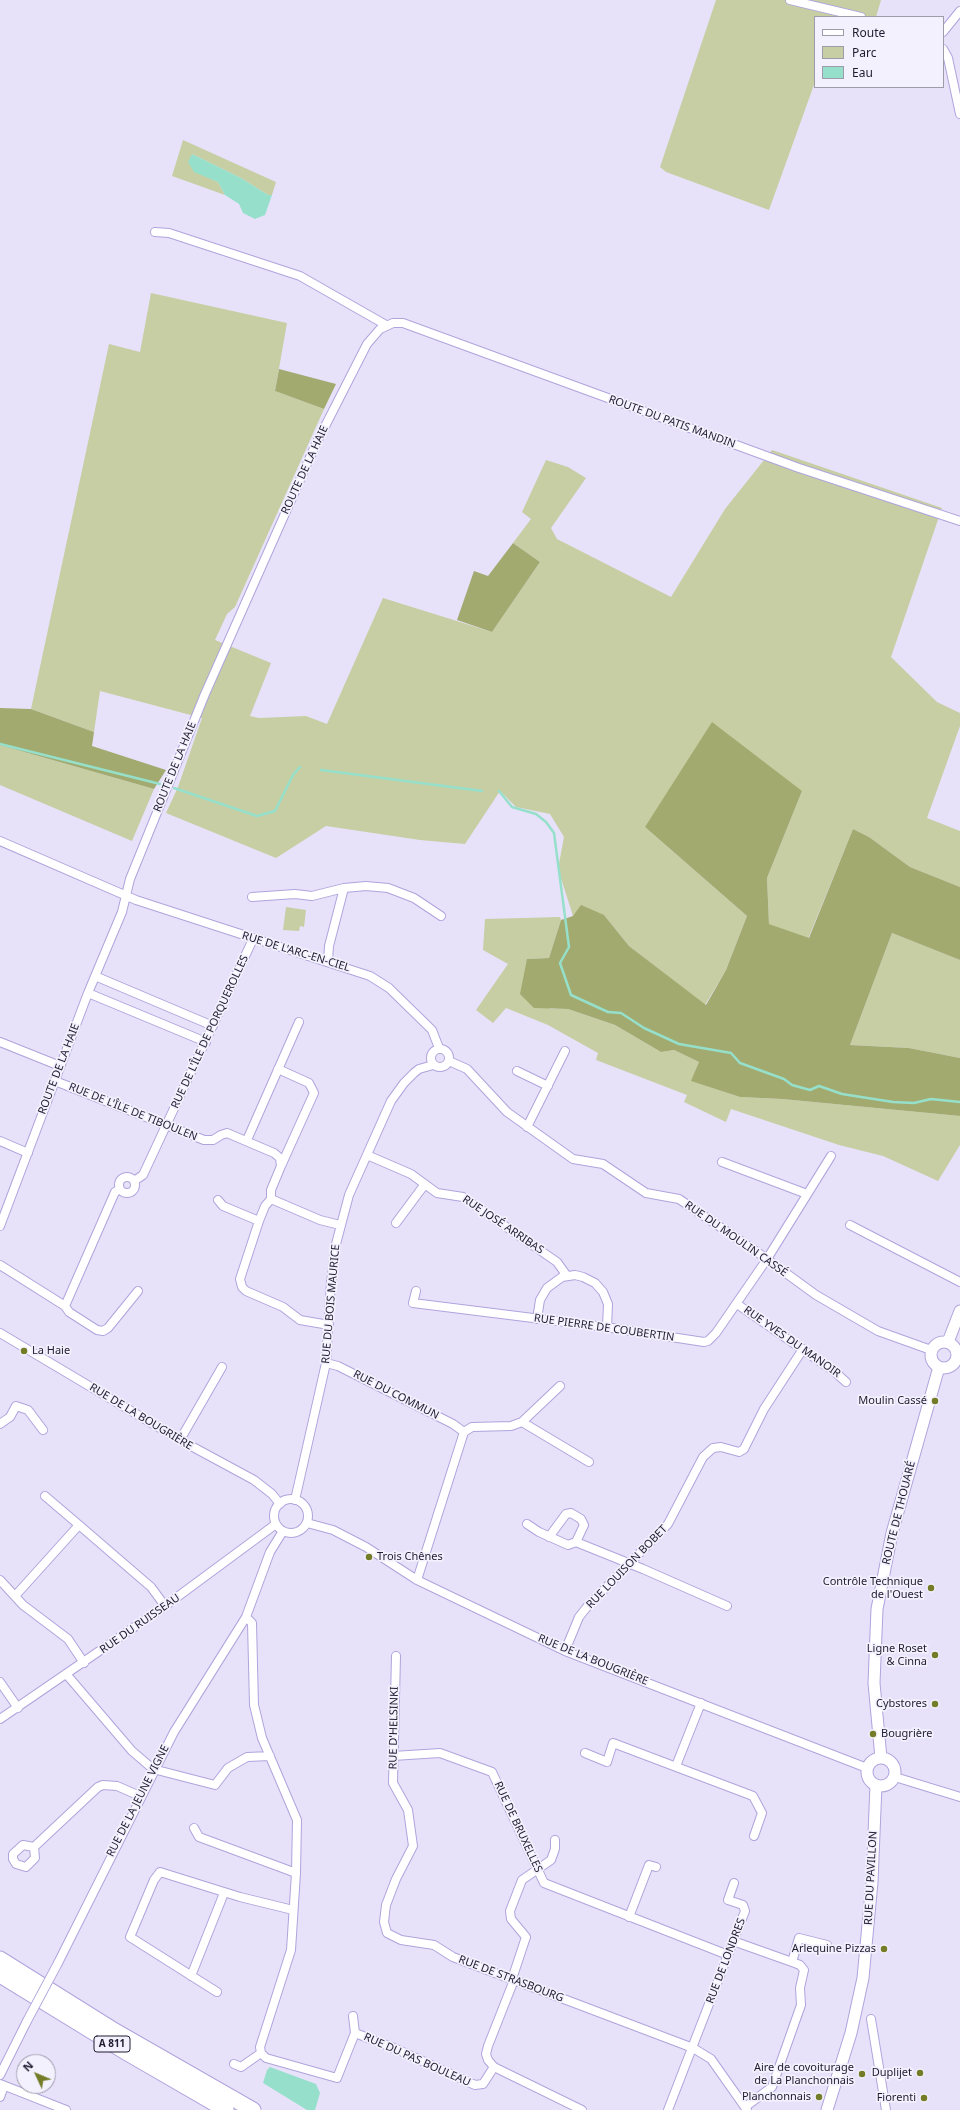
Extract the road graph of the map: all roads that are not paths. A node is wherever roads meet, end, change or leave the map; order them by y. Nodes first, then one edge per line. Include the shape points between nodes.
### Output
1 (790, 0) edge
2 (960, 11) edge
3 (857, 16) edge
4 (944, 31) edge
5 (944, 51) edge
6 (960, 114) edge
7 (154, 232) dead end
8 (386, 325) junction
9 (960, 521) edge
10 (0, 841) edge
11 (344, 888) junction
12 (124, 896) junction
13 (252, 897) dead end
14 (441, 916) dead end
15 (253, 939) junction
16 (328, 961) junction
17 (94, 976) junction
18 (88, 993) junction
19 (299, 1022) dead end
20 (213, 1026) junction
21 (0, 1042) edge
22 (206, 1042) junction
23 (439, 1048) junction
24 (565, 1051) dead end
25 (449, 1061) junction
26 (433, 1065) junction
27 (60, 1066) junction
28 (278, 1069) junction
29 (516, 1071) dead end
30 (55, 1081) junction
31 (548, 1086) junction
32 (168, 1124) junction
33 (527, 1127) junction
34 (247, 1140) junction
35 (0, 1141) edge
36 (28, 1152) junction
37 (367, 1155) junction
38 (831, 1156) dead end
39 (722, 1162) dead end
40 (281, 1166) junction
41 (134, 1182) junction
42 (425, 1184) junction
43 (120, 1189) junction
44 (807, 1194) junction
45 (271, 1199) junction
46 (218, 1200) dead end
47 (259, 1221) junction
48 (396, 1223) dead end
49 (340, 1225) junction
50 (850, 1225) dead end
51 (0, 1226) edge
52 (767, 1259) junction
53 (0, 1265) edge
54 (567, 1276) junction
55 (960, 1282) edge
56 (138, 1291) dead end
57 (416, 1291) dead end
58 (737, 1304) junction
59 (65, 1306) junction
60 (960, 1311) edge
61 (537, 1319) junction
62 (329, 1325) junction
63 (607, 1327) junction
64 (0, 1332) edge
65 (948, 1342) junction
66 (803, 1349) junction
67 (931, 1350) junction
68 (958, 1360) edge
69 (326, 1363) junction
70 (222, 1367) dead end
71 (939, 1368) junction
72 (846, 1382) dead end
73 (560, 1386) dead end
74 (522, 1422) junction
75 (0, 1424) edge
76 (43, 1430) dead end
77 (464, 1432) junction
78 (180, 1440) junction
79 (589, 1462) dead end
80 (45, 1496) dead end
81 (295, 1500) junction
82 (280, 1504) junction
83 (307, 1523) junction
84 (276, 1524) junction
85 (527, 1524) dead end
86 (79, 1525) junction
87 (283, 1531) junction
88 (550, 1537) junction
89 (576, 1542) junction
90 (630, 1564) junction
91 (0, 1580) edge
92 (417, 1580) junction
93 (15, 1596) junction
94 (165, 1606) junction
95 (727, 1606) dead end
96 (246, 1617) junction
97 (565, 1651) junction
98 (396, 1656) dead end
99 (84, 1663) junction
100 (67, 1675) junction
101 (0, 1682) edge
102 (701, 1703) junction
103 (18, 1708) junction
104 (0, 1719) edge
105 (585, 1753) dead end
106 (270, 1756) junction
107 (393, 1756) junction
108 (881, 1758) junction
109 (676, 1766) junction
110 (868, 1768) junction
111 (153, 1769) junction
112 (895, 1777) junction
113 (876, 1785) junction
114 (140, 1796) junction
115 (960, 1797) edge
116 (402, 1798) joint
117 (194, 1828) dead end
118 (754, 1836) dead end
119 (555, 1840) dead end
120 (34, 1847) dead end
121 (656, 1867) dead end
122 (537, 1869) junction
123 (296, 1873) junction
124 (734, 1883) dead end
125 (224, 1893) junction
126 (293, 1910) junction
127 (629, 1917) junction
128 (733, 1941) junction
129 (827, 1945) dead end
130 (728, 1955) junction
131 (0, 1959) edge
132 (792, 1962) junction
133 (0, 1975) edge
134 (191, 1976) junction
135 (513, 1979) junction
136 (217, 1992) dead end
137 (353, 2016) dead end
138 (871, 2019) dead end
139 (355, 2033) junction
140 (693, 2048) junction
141 (261, 2054) junction
142 (234, 2064) dead end
143 (494, 2067) junction
144 (0, 2075) edge
145 (2, 2085) edge
146 (0, 2097) edge
147 (746, 2108) edge
148 (66, 2110) edge
149 (226, 2110) edge
150 (253, 2110) edge
151 (582, 2110) edge
152 (668, 2110) edge
153 (827, 2110) edge
154 (886, 2110) edge

1 - 3 street
2 - 4 street
5 - 6 street via 948,58
7 - 8 street via 169,233 300,276
8 - 9 street, ROUTE DU PATIS MANDIN via 410,325 799,468
8 - 12 street, ROUTE DE LA HAIE via 367,344 315,446 205,694
10 - 12 street, RUE DE L'ARC-EN-CIEL
11 - 13 street via 312,896 295,894
11 - 14 street via 388,888 410,896
11 - 16 street via 329,946
12 - 15 street, RUE DE L'ARC-EN-CIEL
12 - 17 street, ROUTE DE LA HAIE via 122,912
15 - 16 street, RUE DE L'ARC-EN-CIEL
15 - 20 street, RUE DE L'ÎLE DE PORQUEROLLES
16 - 23 street, RUE DE L'ARC-EN-CIEL via 370,976 389,988 432,1030
17 - 18 street, ROUTE DE LA HAIE
17 - 20 street
18 - 22 street
18 - 27 street, ROUTE DE LA HAIE
19 - 28 street
20 - 22 street, RUE DE L'ÎLE DE PORQUEROLLES
21 - 27 street
22 - 32 street, RUE DE L'ÎLE DE PORQUEROLLES
23 - 25 street via 447,1052
23 - 26 street via 430,1056
24 - 31 street
25 - 26 street via 442,1067
25 - 33 street, RUE DU MOULIN CASSÉ via 467,1069 507,1112
26 - 37 street, RUE DU BOIS MAURICE via 419,1069 404,1083 392,1101
27 - 30 street, ROUTE DE LA HAIE
28 - 34 street
28 - 40 street via 309,1083 314,1092
29 - 31 street
30 - 32 street, RUE DE L'ÎLE DE TIBOULEN via 159,1124
30 - 36 street, ROUTE DE LA HAIE
31 - 33 street
32 - 34 street, RUE DE L'ÎLE DE TIBOULEN via 204,1140 213,1140 227,1133
32 - 41 street, RUE DE L'ÎLE DE PORQUEROLLES via 143,1175
33 - 52 street, RUE DU MOULIN CASSÉ via 573,1159 603,1164 646,1193 679,1199
34 - 40 street, RUE DE L'ÎLE DE TIBOULEN via 274,1153 280,1158
35 - 36 street
36 - 51 street, ROUTE DE LA HAIE
37 - 42 street, RUE JOSÉ ARRIBAS via 411,1174
37 - 49 street, RUE DU BOIS MAURICE via 349,1195
38 - 44 street, RUE PIERRE DE COUBERTIN
39 - 44 street
40 - 45 street via 271,1190
41 - 43 street via 135,1187 130,1193 124,1193
41 - 43 street via 131,1178 123,1178 119,1184
42 - 48 street
42 - 54 street, RUE JOSÉ ARRIBAS via 437,1193 463,1197 557,1262
43 - 59 street via 115,1192
44 - 52 street, RUE PIERRE DE COUBERTIN
45 - 47 street
45 - 49 street via 320,1220
46 - 47 street via 223,1206
47 - 62 street via 240,1279 242,1287 283,1307 300,1320
49 - 62 street, RUE DU BOIS MAURICE via 331,1282
50 - 55 street
52 - 58 street, RUE PIERRE DE COUBERTIN
52 - 67 street, RUE DU MOULIN CASSÉ via 813,1293 878,1331
53 - 59 street
54 - 61 street via 551,1284 543,1293
54 - 63 street via 584,1277 595,1283 603,1292 608,1304
56 - 59 street via 103,1331 97,1330 69,1312
57 - 61 street, RUE PIERRE DE COUBERTIN via 413,1304
58 - 63 street, RUE PIERRE DE COUBERTIN via 713,1337 704,1342
58 - 66 street, RUE YVES DU MANOIR
60 - 65 street
61 - 63 street, RUE PIERRE DE COUBERTIN
62 - 69 street, RUE DU BOIS MAURICE
64 - 78 street, RUE DE LA BOUGRIÈRE
65 - 67 street via 940,1342
65 - 68 street via 956,1351
66 - 72 street, RUE YVES DU MANOIR
66 - 90 street, RUE LOUISON BOBET via 764,1409 744,1449 739,1452 720,1447 712,1448 703,1457 668,1524
67 - 71 street via 933,1362
68 - 71 street via 951,1366
69 - 77 street, RUE DU COMMUN via 338,1366
69 - 81 street, RUE DU BOIS MAURICE
70 - 78 street
71 - 108 street, ROUTE DE THOUARÉ via 894,1527 877,1609 874,1683
73 - 74 street
74 - 77 street via 511,1426 472,1427
74 - 79 street
75 - 76 street via 10,1417 16,1406 28,1410
77 - 92 street
78 - 82 street, RUE DE LA BOUGRIÈRE via 260,1484
80 - 86 street
81 - 82 street
81 - 83 street via 306,1508
82 - 84 street via 275,1512
83 - 87 street via 296,1533
83 - 92 street, RUE DE LA BOUGRIÈRE via 333,1530
84 - 87 street
84 - 94 street, RUE DU RUISSEAU
85 - 88 street
86 - 93 street
86 - 94 street via 151,1586
87 - 96 street, RUE DE LA JEUNE VIGNE via 270,1552
88 - 89 street via 568,1545
88 - 89 street via 566,1514 571,1514 581,1519 584,1525
89 - 90 street
90 - 95 street
90 - 97 street, RUE LOUISON BOBET via 579,1617
91 - 93 street
92 - 97 street, RUE DE LA BOUGRIÈRE
93 - 99 street via 68,1639
94 - 99 street, RUE DU RUISSEAU
96 - 106 street via 252,1623 254,1705 262,1738
96 - 111 street, RUE DE LA JEUNE VIGNE via 183,1715
97 - 102 street, RUE DE LA BOUGRIÈRE
98 - 107 street, RUE D'HELSINKI
99 - 100 street, RUE DU RUISSEAU
100 - 103 street, RUE DU RUISSEAU
100 - 111 street via 132,1751
101 - 103 street
102 - 109 street
102 - 110 street, RUE DE LA BOUGRIÈRE
103 - 104 street, RUE DU RUISSEAU
105 - 109 street via 607,1762 613,1743
106 - 111 street via 248,1757 228,1768 215,1785
106 - 123 street via 297,1820
107 - 116 street, RUE D'HELSINKI via 393,1783
107 - 122 street, RUE DE BRUXELLES via 440,1753 492,1772
108 - 110 street via 872,1761
108 - 112 street via 889,1760 894,1765
109 - 118 street via 753,1796 762,1813
110 - 113 street via 868,1776
111 - 114 street, RUE DE LA JEUNE VIGNE
112 - 113 street via 889,1784
112 - 115 street
113 - 153 street, RUE DU PAVILLON via 872,1882 863,1978 853,2028
114 - 120 street via 117,1786 98,1787
114 - 144 street, RUE DE LA JEUNE VIGNE, bridge
116 - 135 street, RUE DE STRASBOURG via 408,1810 413,1846 386,1905 384,1922 387,1933 400,1940 434,1944 453,1957
117 - 123 street via 199,1837
119 - 122 street via 551,1860
121 - 127 street via 649,1865
122 - 127 street, RUE DE BRUXELLES via 544,1883
122 - 135 street via 522,1880 510,1911 511,1919 526,1937
123 - 126 street
124 - 128 street, RUE DE LONDRES via 728,1900 743,1905 745,1911
125 - 126 street
125 - 134 street
125 - 134 street via 160,1872 154,1880 130,1937
126 - 141 street via 290,1950 260,2047
127 - 130 street, RUE DE BRUXELLES
128 - 130 street, RUE DE LONDRES
128 - 132 street
129 - 132 street via 799,1938
130 - 140 street, RUE DE LONDRES
131 - 150 highway, A 811 via 115,2031
132 - 147 street via 804,1970 800,1988 801,2005 772,2087
133 - 149 highway, A 811 via 111,2044
134 - 136 street
135 - 140 street, RUE DE STRASBOURG
135 - 143 street via 486,2054
137 - 139 street
138 - 154 street
139 - 141 street via 337,2078 266,2058
139 - 143 street, RUE DU PAS BOULEAU via 475,2085 483,2084
140 - 147 street, RUE DE STRASBOURG via 711,2059
140 - 152 street, RUE DE LONDRES
141 - 142 street via 241,2067
143 - 151 street
145 - 146 street
145 - 148 street

